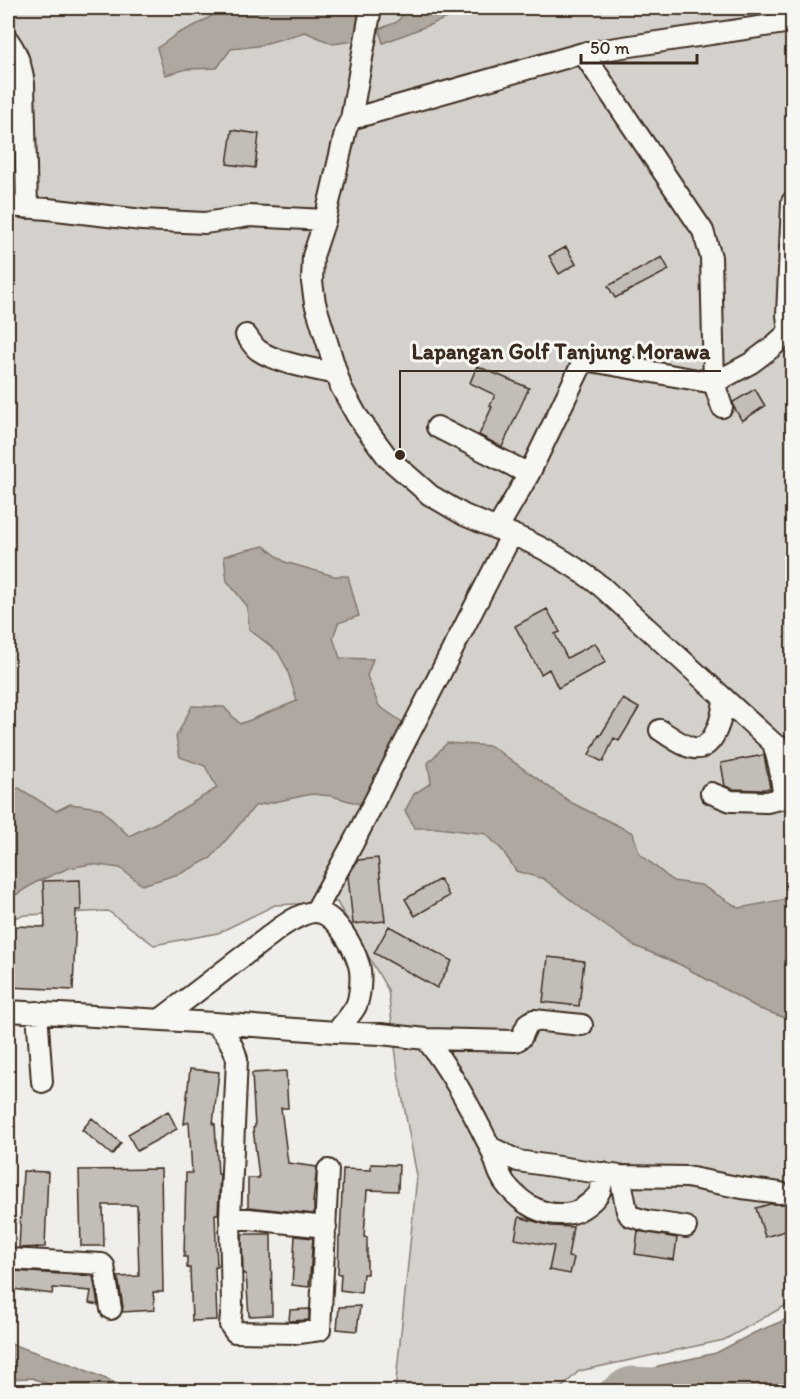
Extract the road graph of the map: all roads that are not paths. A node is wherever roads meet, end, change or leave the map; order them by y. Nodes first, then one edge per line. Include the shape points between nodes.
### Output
1 (371, 8) edge
2 (792, 22) edge
3 (721, 33) junction
4 (792, 37) edge
5 (8, 40) edge
6 (583, 53) junction
7 (351, 119) junction
8 (792, 202) edge
9 (17, 207) edge
10 (325, 220) junction
11 (791, 332) edge
12 (246, 335) dead end
13 (337, 374) junction
14 (714, 383) junction
15 (722, 407) dead end
16 (437, 427) dead end
17 (529, 474) junction
18 (505, 531) junction
19 (724, 698) junction
20 (660, 730) dead end
21 (773, 743) junction
22 (792, 753) edge
23 (711, 793) dead end
24 (788, 798) edge
25 (315, 912) junction
26 (8, 1011) edge
27 (37, 1012) junction
28 (160, 1019) junction
29 (214, 1023) junction
30 (582, 1025) dead end
31 (336, 1032) junction
32 (426, 1038) junction
33 (42, 1082) dead end
34 (490, 1147) junction
35 (328, 1170) dead end
36 (612, 1174) junction
37 (780, 1193) dead end
38 (230, 1217) junction
39 (326, 1227) junction
40 (686, 1227) dead end
41 (8, 1259) edge
42 (111, 1309) dead end

1 - 7 street
2 - 3 street
3 - 4 street
3 - 6 street
5 - 9 street via 17,54 24,84
6 - 7 street
6 - 14 street via 703,231 711,257
7 - 10 street
8 - 11 street via 787,315
9 - 10 street via 169,222 205,223 249,216
10 - 13 street via 313,256 312,282
11 - 14 street via 751,363
12 - 13 street via 269,356
13 - 18 street via 357,416 388,458 430,495 464,515
14 - 15 street
14 - 17 street via 591,361 583,363
16 - 17 street
17 - 18 street
18 - 19 street via 559,557 602,587
18 - 25 street via 352,845
19 - 20 street via 721,722 704,748 688,747
19 - 21 street
21 - 22 street
21 - 24 street
23 - 24 street via 731,801
25 - 28 street via 281,927
25 - 31 street via 338,925 360,967 356,1005
26 - 27 street
27 - 28 street
27 - 33 street
28 - 29 street
29 - 31 street
29 - 38 street via 224,1031 237,1059
30 - 32 street via 534,1020 516,1041
31 - 32 street
32 - 34 street via 445,1064
34 - 36 street via 518,1161
34 - 36 street via 506,1185 528,1206 544,1212 575,1212 589,1204
35 - 39 street
36 - 37 street via 687,1177
36 - 40 street via 630,1216
38 - 39 street
38 - 39 street via 230,1325 241,1333 320,1330
41 - 42 street via 102,1264

